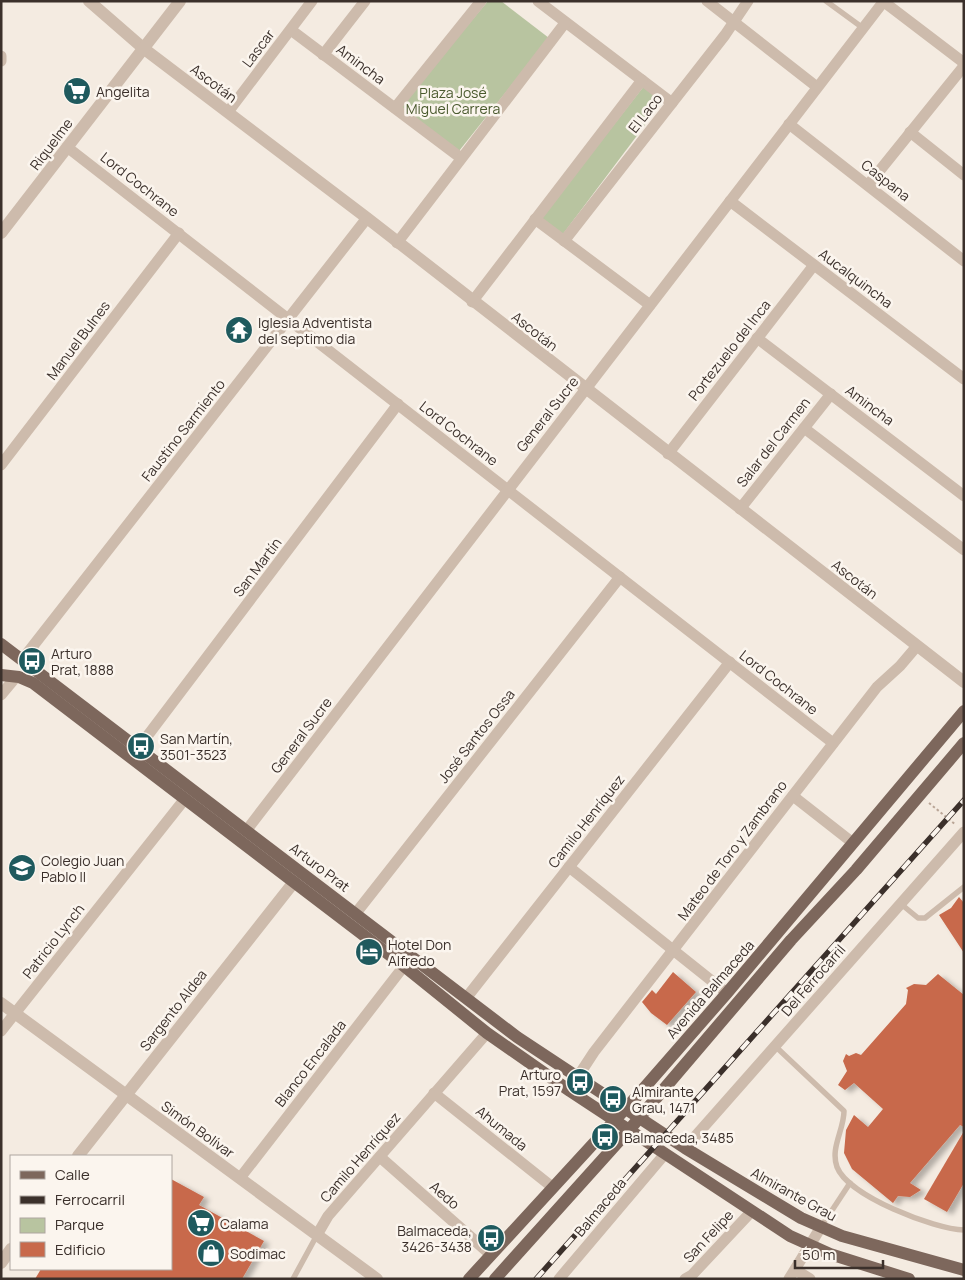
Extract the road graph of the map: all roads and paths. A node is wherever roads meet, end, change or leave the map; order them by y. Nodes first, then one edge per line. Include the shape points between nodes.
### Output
1 (89, 1) edge
2 (180, 1) edge
3 (312, 1) edge
4 (364, 1) edge
5 (481, 1) edge
6 (538, 1) edge
7 (707, 1) edge
8 (748, 1) edge
9 (826, 1) edge
10 (884, 1) edge
11 (732, 22) junction
12 (565, 23) junction
13 (863, 28) junction
14 (291, 30) junction
15 (143, 48) junction
16 (323, 55) junction
17 (1, 56) edge
18 (1, 61) edge
19 (964, 64) edge
20 (642, 80) junction
21 (817, 87) junction
22 (672, 103) junction
23 (395, 108) junction
24 (228, 112) junction
25 (789, 124) junction
26 (910, 132) junction
27 (67, 147) junction
28 (461, 158) junction
29 (964, 175) edge
30 (868, 185) junction
31 (730, 201) junction
32 (367, 218) junction
33 (535, 219) junction
34 (1, 233) edge
35 (179, 233) junction
36 (564, 241) junction
37 (398, 243) junction
38 (964, 261) edge
39 (814, 265) junction
40 (472, 302) junction
41 (650, 305) junction
42 (289, 319) junction
43 (757, 338) junction
44 (964, 379) edge
45 (585, 390) junction
46 (831, 394) junction
47 (398, 404) junction
48 (804, 428) junction
49 (668, 454) junction
50 (1, 465) edge
51 (508, 490) junction
52 (964, 496) edge
53 (740, 509) junction
54 (964, 550) edge
55 (620, 576) junction
56 (1, 644) edge
57 (916, 646) junction
58 (22, 660) junction
59 (730, 662) junction
60 (1, 675) edge
61 (16, 677) junction
62 (964, 682) edge
63 (1, 695) edge
64 (964, 711) edge
65 (833, 743) junction
66 (964, 743) edge
67 (139, 747) junction
68 (920, 795) junction
69 (793, 796) junction
70 (184, 800) junction
71 (246, 831) junction
72 (964, 832) edge
73 (853, 843) junction
74 (569, 867) junction
75 (294, 882) junction
76 (964, 887) edge
77 (901, 904) junction
78 (356, 913) junction
79 (674, 951) junction
80 (404, 966) junction
81 (727, 993) junction
82 (466, 997) junction
83 (1, 1003) edge
84 (15, 1013) junction
85 (1, 1031) edge
86 (487, 1033) junction
87 (775, 1046) junction
88 (577, 1078) junction
89 (434, 1093) junction
90 (126, 1094) junction
91 (626, 1109) junction
92 (641, 1117) junction
93 (614, 1120) junction
94 (629, 1130) junction
95 (685, 1148) junction
96 (79, 1155) edge
97 (664, 1155) junction
98 (380, 1158) junction
99 (240, 1178) junction
100 (850, 1183) junction
101 (551, 1186) junction
102 (751, 1212) junction
103 (821, 1228) junction
104 (964, 1230) edge
105 (317, 1235) junction
106 (810, 1245) junction
107 (10, 1250) edge
108 (490, 1254) junction
109 (1, 1264) edge
110 (964, 1270) edge
111 (792, 1274) edge
112 (293, 1279) edge
113 (376, 1279) edge
114 (468, 1279) edge
115 (495, 1279) edge
116 (559, 1279) edge
117 (684, 1279) edge
118 (810, 1279) edge
119 (909, 1279) edge

1 - 15 street, Ascotán
2 - 15 street, Riquelme
3 - 14 street, Lascar
4 - 16 street
5 - 23 street
6 - 12 street
7 - 11 street
8 - 11 street, El Laco
9 - 13 lane
10 - 13 street, General Sucre
10 - 19 street
11 - 21 street
11 - 22 street, El Laco
12 - 20 street
12 - 28 street
13 - 21 street, General Sucre
14 - 16 street, Amincha
14 - 24 street, Lascar
15 - 24 street, Ascotán
15 - 27 street, Riquelme
16 - 23 street, Amincha
17 - 18 street
19 - 26 street
20 - 22 street
20 - 33 street, El Laco
21 - 25 street, General Sucre
22 - 36 street, El Laco
23 - 28 street, Amincha
24 - 32 street, Ascotán
25 - 30 street, Caspana
25 - 31 street, General Sucre
26 - 29 street
26 - 30 street
27 - 34 street, Riquelme
27 - 35 street, Lord Cochrane
28 - 37 street
30 - 38 street, Caspana
31 - 39 street, Aucalquincha
31 - 41 street, General Sucre
32 - 37 street, Ascotán
32 - 42 street, Faustino Sarmiento
33 - 36 street
33 - 40 street, El Laco
35 - 42 street, Lord Cochrane
35 - 50 street, Manuel Bulnes
36 - 41 street
37 - 40 street, Ascotán
39 - 43 street, Portezuelo del Inca
39 - 44 street, Aucalquincha
40 - 45 street, Ascotán
41 - 45 street, General Sucre
42 - 47 street, Lord Cochrane
42 - 58 street, Faustino Sarmiento
43 - 46 street, Amincha
43 - 49 street, Portezuelo del Inca
45 - 49 street, Ascotán
45 - 51 street, General Sucre
46 - 48 street, Salar del Carmen
46 - 52 street, Amincha
47 - 51 street, Lord Cochrane
47 - 67 street, San Martín
48 - 53 street, Salar del Carmen
48 - 54 street
49 - 53 street, Ascotán
51 - 55 street, Lord Cochrane
51 - 71 street, General Sucre
53 - 57 street, Ascotán
55 - 59 street, Lord Cochrane
55 - 78 street, José Santos Ossa
56 - 58 main road, Arturo Prat
57 - 62 street, Ascotán
57 - 65 street, Mateo de Toro y Zambrano via 877,687
58 - 67 main road, Arturo Prat
59 - 65 street, Lord Cochrane
59 - 74 street, Camilo Henríquez
60 - 61 main road, Arturo Prat
61 - 63 street
61 - 70 main road, Arturo Prat via 33,683
64 - 73 main road, Avenida Balmaceda
65 - 69 street, Mateo de Toro y Zambrano
66 - 68 main road
67 - 71 main road, Arturo Prat
68 - 72 path
68 - 92 main road via 806,922
69 - 73 street
69 - 79 street, Mateo de Toro y Zambrano
70 - 75 main road, Arturo Prat
70 - 84 street, Patricio Lynch
71 - 78 main road, Arturo Prat
72 - 77 street, Del Ferrocarril
73 - 81 main road, Avenida Balmaceda
74 - 79 street
74 - 82 street, Camilo Henríquez
75 - 80 main road, Arturo Prat
75 - 90 street, Sargento Aldea
76 - 77 lane via 925,918 918,918
77 - 87 street, Del Ferrocarril
78 - 82 main road, Arturo Prat
79 - 81 street
79 - 88 street, Mateo de Toro y Zambrano
80 - 86 main road, Arturo Prat
80 - 99 street, Blanco Encalada
81 - 91 main road, Avenida Balmaceda
82 - 88 main road, Arturo Prat
83 - 84 street, Simón Bolívar
84 - 85 street, Patricio Lynch
84 - 90 street, Simón Bolívar
86 - 89 street, Camilo Henríquez
86 - 93 main road, Arturo Prat
87 - 95 street, Del Ferrocarril
87 - 100 lane via 844,1111 834,1155 837,1168
88 - 91 main road, Arturo Prat
89 - 98 street, Camilo Henríquez
89 - 101 street, Ahumada
90 - 96 street, Sargento Aldea
90 - 99 street, Simón Bolívar
91 - 92 main road, Almirante Grau
91 - 93 main road, Avenida Balmaceda
92 - 94 main road
92 - 95 main road, Almirante Grau
93 - 94 main road
93 - 101 main road, Avenida Balmaceda
94 - 97 main road
94 - 115 main road
95 - 103 main road, Almirante Grau
97 - 102 main road
97 - 116 street, Balmaceda
98 - 105 street, Camilo Henríquez via 328,1216
98 - 108 street, Aedo
99 - 105 street, Simón Bolívar
100 - 103 lane
100 - 104 lane via 873,1199 924,1221
101 - 108 main road, Avenida Balmaceda
102 - 106 main road
102 - 117 street, San Felipe via 692,1275
103 - 106 street
103 - 110 main road, Almirante Grau
105 - 112 lane
105 - 113 street, Simón Bolívar
106 - 111 street
106 - 119 main road
107 - 109 street
108 - 114 main road, Avenida Balmaceda
111 - 118 street

